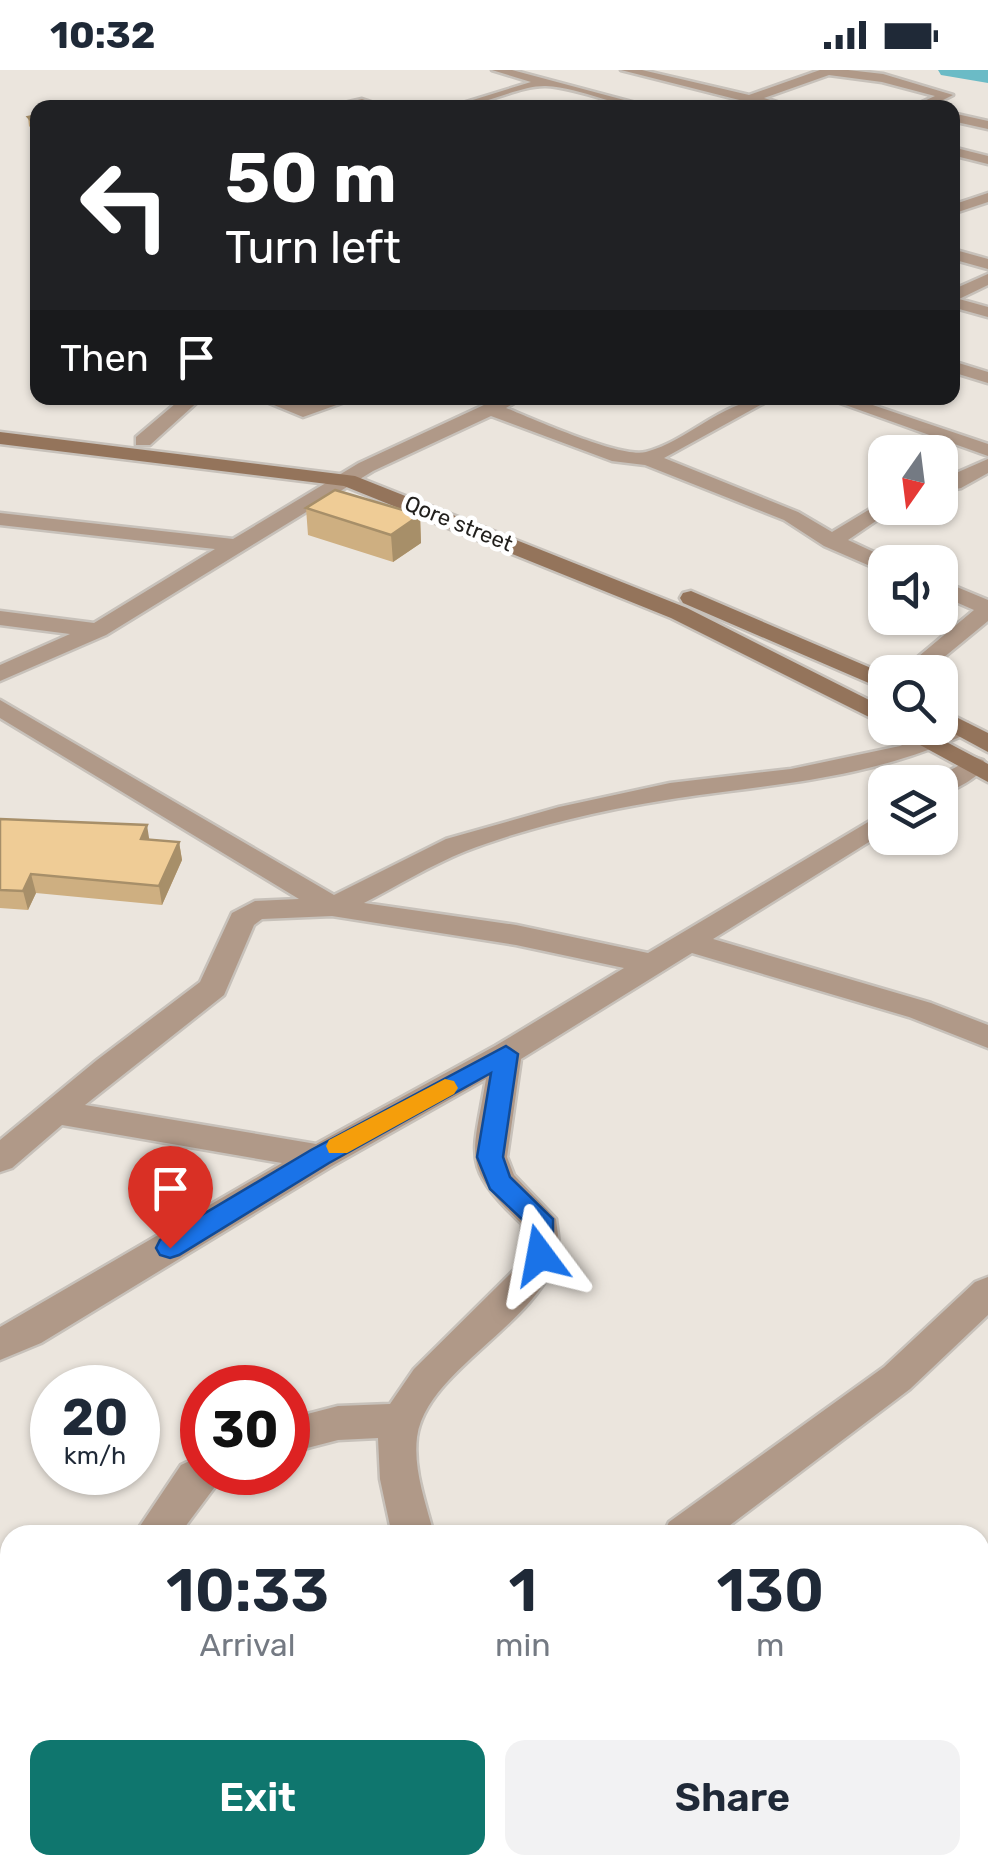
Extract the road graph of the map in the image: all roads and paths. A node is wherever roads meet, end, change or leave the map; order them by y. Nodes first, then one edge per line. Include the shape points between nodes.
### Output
1 (498, 70) edge
2 (627, 70) edge
3 (651, 72) edge
4 (544, 83) junction
5 (709, 89) junction
6 (512, 91) junction
7 (750, 98) junction
8 (546, 99) dead end
9 (479, 100) edge
10 (615, 100) edge
11 (678, 100) edge
12 (758, 100) edge
13 (934, 100) edge
14 (960, 119) edge
15 (988, 126) edge
16 (960, 153) edge
17 (988, 160) edge
18 (970, 190) dead end
19 (988, 196) edge
20 (960, 207) edge
21 (960, 209) edge
22 (988, 214) edge
23 (960, 256) edge
24 (988, 264) edge
25 (988, 278) edge
26 (960, 294) edge
27 (960, 302) edge
28 (988, 312) edge
29 (960, 369) edge
30 (988, 378) edge
31 (185, 405) edge
32 (288, 405) edge
33 (328, 405) edge
34 (498, 405) edge
35 (751, 405) edge
36 (856, 405) edge
37 (490, 409) junction
38 (0, 426) edge
39 (0, 438) edge
40 (144, 441) junction
41 (988, 450) edge
42 (648, 459) junction
43 (988, 465) edge
44 (357, 473) junction
45 (958, 482) edge
46 (446, 496) dead end
47 (479, 509) dead end
48 (868, 517) edge
49 (0, 519) edge
50 (832, 541) junction
51 (234, 545) junction
52 (868, 557) edge
53 (958, 595) edge
54 (988, 609) edge
55 (0, 618) edge
56 (98, 630) junction
57 (933, 655) edge
58 (0, 674) edge
59 (868, 676) edge
60 (0, 707) edge
61 (868, 709) edge
62 (958, 731) edge
63 (922, 745) edge
64 (937, 745) edge
65 (983, 761) edge
66 (958, 776) edge
67 (868, 831) edge
68 (332, 907) junction
69 (690, 942) junction
70 (649, 963) junction
71 (988, 1037) edge
72 (506, 1054) junction
73 (55, 1112) junction
74 (320, 1156) junction
75 (0, 1159) edge
76 (988, 1292) edge
77 (0, 1344) edge
78 (401, 1420) junction
79 (310, 1430) edge
80 (183, 1495) edge
81 (161, 1525) edge
82 (411, 1525) edge
83 (698, 1525) edge

1 - 4 street
2 - 3 street
3 - 5 street
4 - 6 street
4 - 10 street
5 - 7 street
5 - 11 street
6 - 8 street
6 - 9 street
7 - 12 street
7 - 13 street via 839,71 946,95
14 - 15 street
16 - 17 street
18 - 19 street
19 - 20 street
21 - 22 street
23 - 24 street
25 - 26 street
27 - 28 street
29 - 30 street
31 - 40 street
32 - 33 street
34 - 37 street
35 - 42 street
36 - 41 street
37 - 42 street via 619,458
37 - 44 street
38 - 40 street, Qore street
39 - 44 street, Qore street
40 - 44 street, Qore street
42 - 50 street via 792,516
43 - 45 street
44 - 46 street, Qore street
44 - 51 street
44 - 61 street, Qore street via 679,613
47 - 59 street, Qore street
48 - 50 street
49 - 51 street
50 - 52 street
51 - 56 street
53 - 54 street
54 - 57 street
55 - 56 street
56 - 58 street
60 - 68 street
62 - 65 street
63 - 68 street via 792,777 670,791 568,812 456,845
64 - 65 street
65 - 66 street
67 - 69 street
68 - 70 street
68 - 73 street via 255,910 242,920 213,988
69 - 70 street
69 - 71 street via 920,1010
70 - 72 street
72 - 74 street
72 - 78 street via 490,1157 500,1182 539,1219 540,1255 526,1281 426,1382
73 - 74 street
73 - 75 street
74 - 77 street
76 - 83 street via 896,1378
78 - 79 street
78 - 82 street via 396,1465
80 - 81 street

